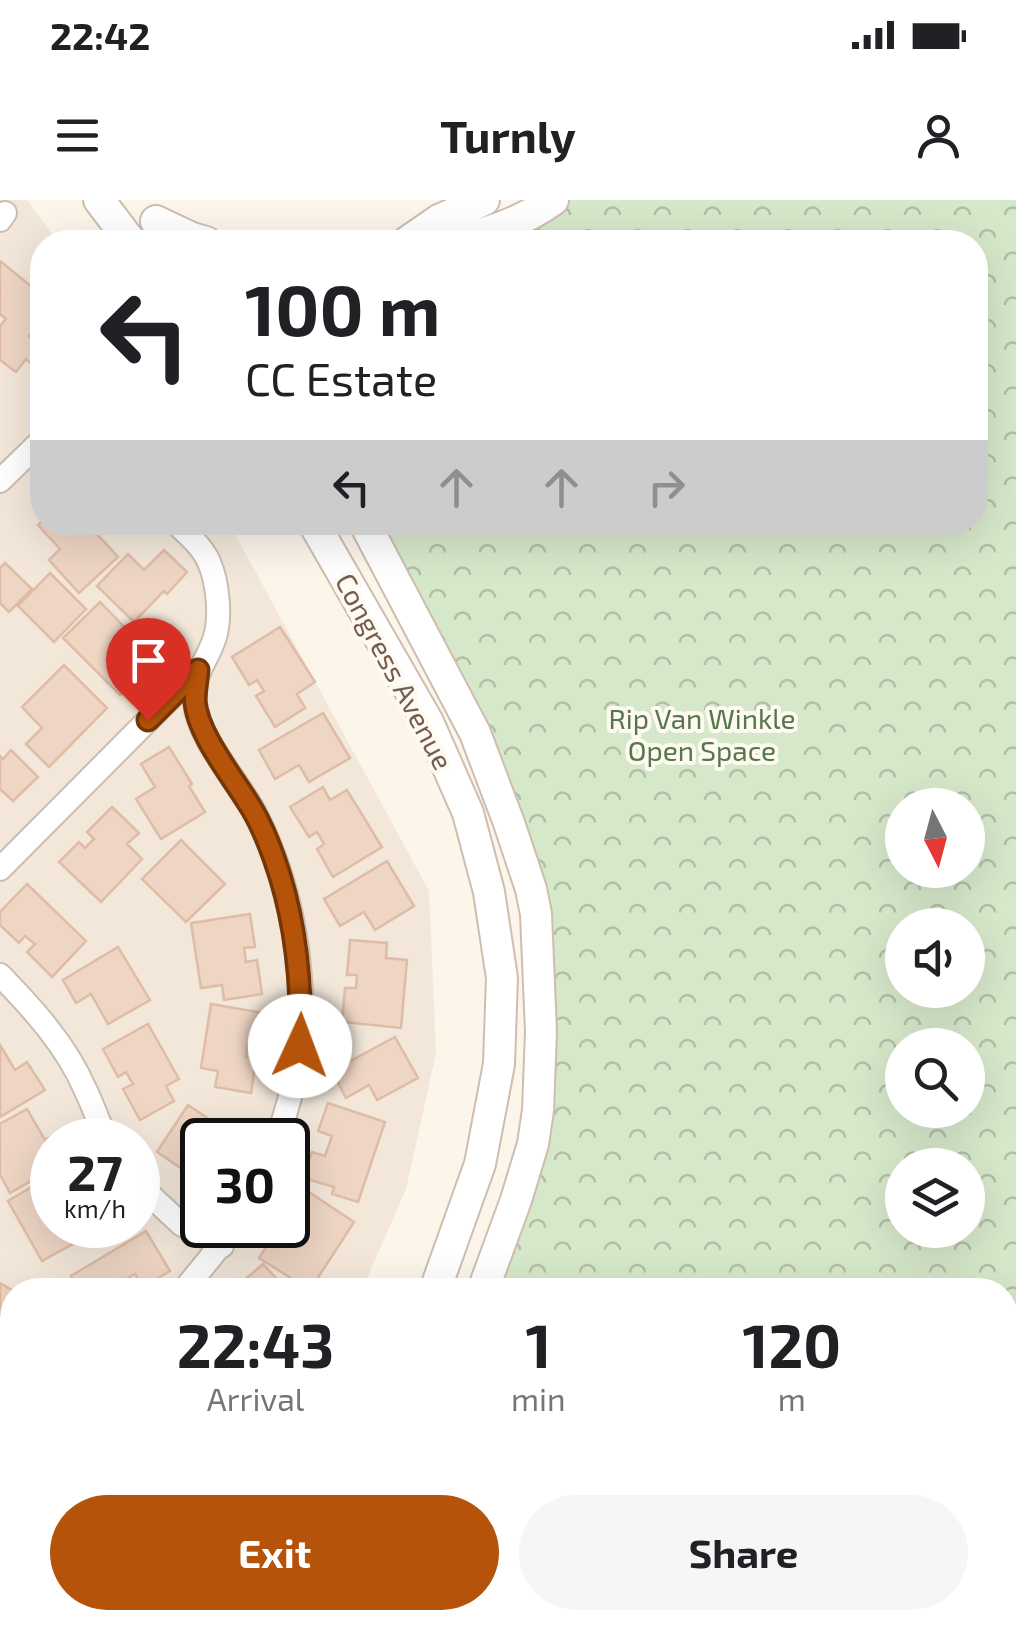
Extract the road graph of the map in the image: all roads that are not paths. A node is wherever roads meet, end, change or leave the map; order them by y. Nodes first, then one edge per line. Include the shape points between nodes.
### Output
1 (99, 200) edge
2 (484, 200) edge
3 (553, 200) edge
4 (122, 230) edge
5 (424, 230) edge
6 (493, 230) edge
7 (30, 452) edge
8 (0, 481) edge
9 (189, 535) edge
10 (320, 535) edge
11 (371, 535) edge
12 (198, 670) junction
13 (0, 869) edge
14 (0, 975) edge
15 (97, 1118) edge
16 (284, 1118) edge
17 (160, 1204) edge
18 (180, 1222) edge
19 (220, 1248) edge
20 (194, 1278) edge
21 (438, 1278) edge
22 (487, 1278) edge

1 - 4 street
2 - 5 street
3 - 6 street
7 - 8 street
9 - 12 street via 209,561 218,611 215,637
10 - 21 street, Congress Avenue via 428,722 468,813 489,892 502,978 499,1064 480,1164
11 - 22 street, Congress Avenue via 475,732 536,914 538,1110 533,1144
12 - 13 street
12 - 16 street via 195,704 205,733 262,829 296,947 300,1046
14 - 15 street via 60,1046
17 - 18 street
19 - 20 street

